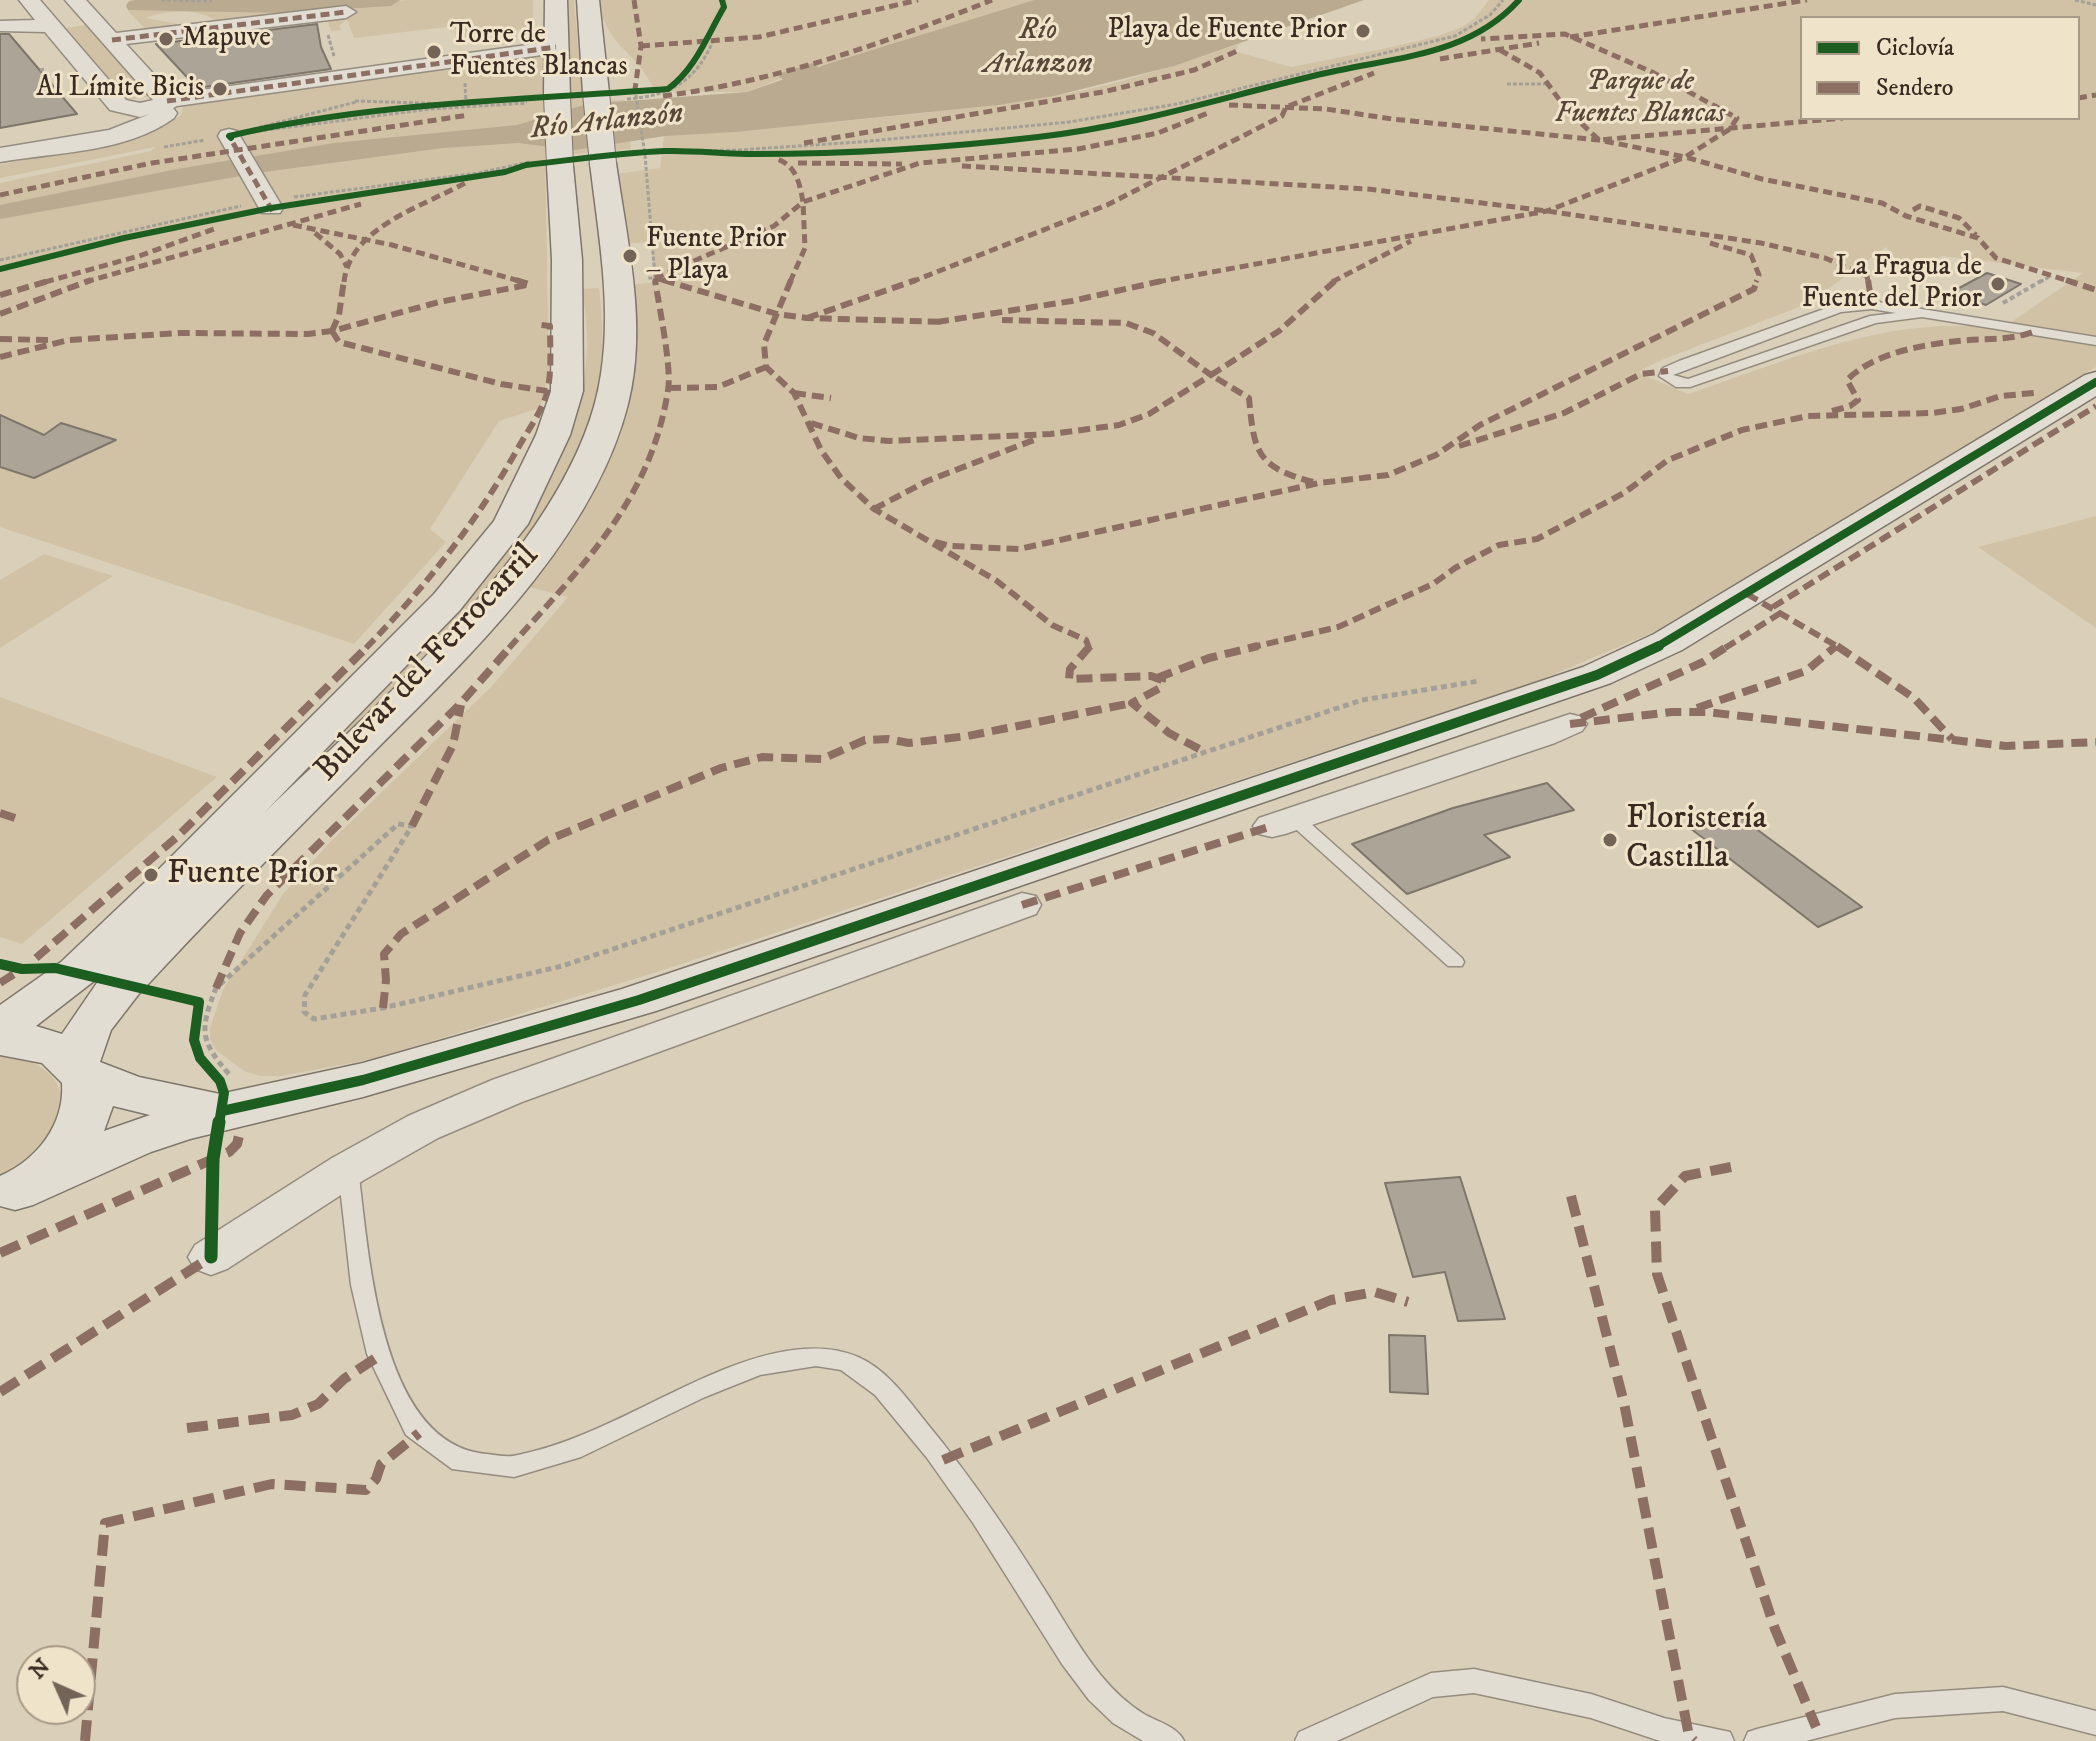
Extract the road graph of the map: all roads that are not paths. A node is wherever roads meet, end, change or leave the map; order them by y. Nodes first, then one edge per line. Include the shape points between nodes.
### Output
1 (75, 0) edge
2 (556, 0) edge
3 (588, 0) edge
4 (346, 12) dead end
5 (40, 14) edge
6 (3, 27) edge
7 (112, 40) junction
8 (556, 47) junction
9 (168, 102) junction
10 (118, 105) junction
11 (230, 137) road end
12 (41, 146) junction
13 (0, 155) edge
14 (268, 204) road end
15 (1923, 313) junction
16 (2096, 341) edge
17 (2096, 382) edge
18 (1446, 725) junction
19 (1284, 822) joint
20 (1022, 905) dead end
21 (1455, 962) dead end
22 (0, 1028) edge
23 (0, 1038) edge
24 (81, 1069) junction
25 (223, 1087) junction
26 (348, 1169) junction
27 (7, 1194) edge
28 (211, 1257) dead end
29 (2096, 1723) edge
30 (1171, 1741) edge
31 (1308, 1741) edge
32 (1721, 1741) edge
33 (1757, 1741) edge

1 - 7 street
2 - 8 main road, Bulevar del Ferrocarril
3 - 24 main road, Bulevar del Ferrocarril, bridge via 612,157 620,347 612,405 593,458 570,501 489,606 121,984 81,1040
4 - 7 street
5 - 6 street
5 - 10 street
7 - 9 street
8 - 9 street
8 - 22 main road, Bulevar del Ferrocarril, bridge via 547,163 567,260 567,391 553,435 510,524 447,602 177,877 77,973
9 - 10 street via 140,110
9 - 12 street via 165,115 149,125
10 - 12 street via 90,129
11 - 14 street
12 - 13 street
15 - 15 lane via 1872,305 1839,308 1684,364 1666,376 1690,383 1874,319
15 - 16 lane
17 - 18 main road via 1641,656
18 - 19 street via 1570,724
18 - 25 main road via 639,1000 363,1080
19 - 21 lane
20 - 26 street via 543,1077 423,1127
23 - 24 main road via 39,1043
24 - 25 main road via 129,1093
24 - 27 main road, Bulevar del Ferrocarril via 88,1106 76,1137 51,1165
25 - 27 main road via 133,1139
26 - 28 street
26 - 30 lane via 363,1298 379,1356 397,1397 438,1453 503,1467 553,1459 742,1370 802,1357 856,1366 880,1385 943,1460 1107,1701 1142,1729
29 - 33 lane via 2003,1699 1895,1706
31 - 32 lane via 1431,1685 1474,1681

